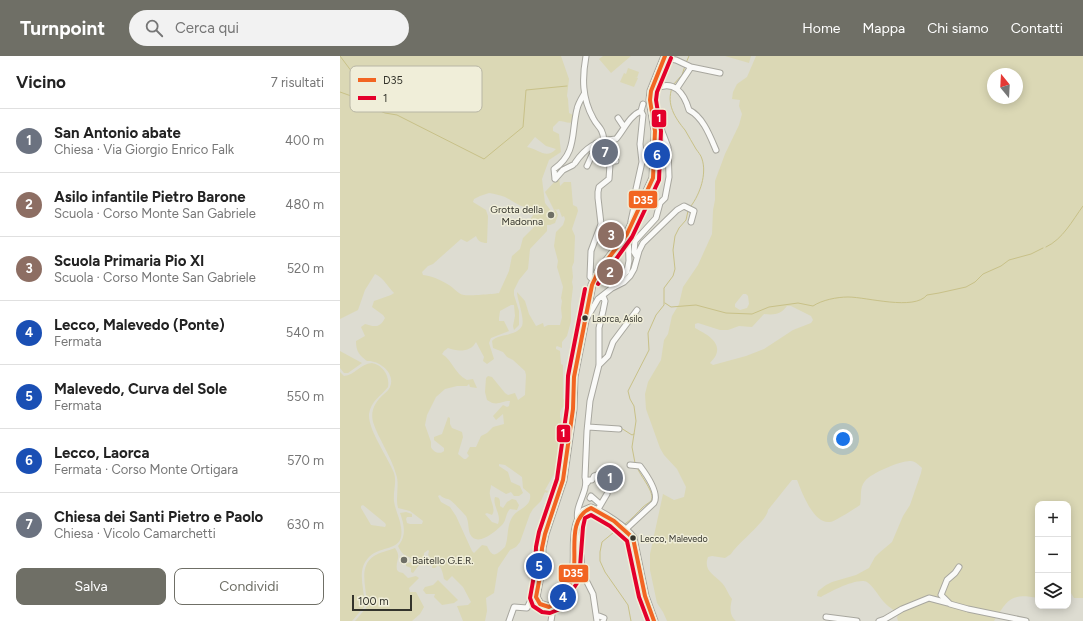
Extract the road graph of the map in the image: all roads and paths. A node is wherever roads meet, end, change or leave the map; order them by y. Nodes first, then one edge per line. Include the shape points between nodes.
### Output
1 (586, 56) edge
2 (665, 57) edge
3 (687, 65) junction
4 (720, 73) dead end
5 (674, 87) junction
6 (584, 94) junction
7 (643, 104) dead end
8 (653, 105) junction
9 (641, 111) junction
10 (618, 118) dead end
11 (624, 127) junction
12 (607, 139) junction
13 (596, 143) junction
14 (716, 150) dead end
15 (616, 161) dead end
16 (587, 166) dead end
17 (688, 207) junction
18 (674, 209) dead end
19 (691, 222) dead end
20 (629, 230) junction
21 (637, 257) junction
22 (593, 280) junction
23 (612, 288) junction
24 (590, 290) junction
25 (601, 297) junction
26 (637, 310) dead end
27 (584, 324) junction
28 (599, 365) junction
29 (588, 427) junction
30 (619, 429) dead end
31 (634, 465) dead end
32 (616, 476) dead end
33 (587, 483) junction
34 (584, 494) junction
35 (607, 494) dead end
36 (600, 504) junction
37 (597, 511) junction
38 (578, 521) junction
39 (626, 530) junction
40 (576, 533) junction
41 (959, 567) dead end
42 (536, 594) junction
43 (949, 604) junction
44 (552, 606) junction
45 (826, 617) dead end
46 (598, 619) edge
47 (509, 621) edge
48 (551, 621) edge
49 (603, 621) edge
50 (654, 621) edge
51 (857, 621) edge
52 (880, 621) edge
53 (1026, 621) edge

1 - 6 street
2 - 3 street
2 - 8 main road via 651,91
3 - 4 street
3 - 5 street
5 - 8 street via 667,84 655,89
5 - 14 street via 685,98 689,110 708,132
6 - 12 street via 593,119
6 - 13 street via 577,107 573,144 566,158 554,169 554,179 574,164 589,146
7 - 9 street
8 - 20 main road via 654,174
8 - 21 street via 668,147 669,176 665,198 660,203 656,218 636,242 634,252
9 - 11 street
9 - 20 street via 642,162
10 - 11 street
11 - 12 street via 616,139
12 - 13 street
13 - 16 street via 598,150 592,155
15 - 22 street via 610,163 609,179 599,186 601,224 592,251 590,277
17 - 18 street via 680,206
17 - 19 street via 694,211
17 - 21 street via 677,210 648,237
20 - 22 main road
20 - 23 street via 627,271
21 - 23 street via 630,276
22 - 24 main road
23 - 25 street
24 - 25 street
24 - 27 main road
25 - 27 street
25 - 28 street via 605,301 599,328
26 - 28 street via 613,342 608,356
27 - 42 main road via 574,377 573,409 563,480 543,540
28 - 29 street via 590,401
29 - 30 street
29 - 33 street via 585,477
31 - 39 street via 640,466 649,478 656,498
32 - 33 street via 606,469
33 - 34 street
34 - 36 street via 590,500 592,496
34 - 38 street via 576,515
35 - 36 street
36 - 37 street
37 - 38 main road via 591,508 586,510
37 - 39 main road
38 - 40 main road
39 - 50 main road via 634,541 645,596
40 - 44 main road via 571,581
40 - 46 street via 582,572 593,594
41 - 43 street via 947,580 941,595
42 - 44 main road via 540,604
42 - 47 street via 527,608 514,607
43 - 52 street via 929,598
43 - 53 street
44 - 48 street
45 - 51 street
46 - 49 street via 604,618

